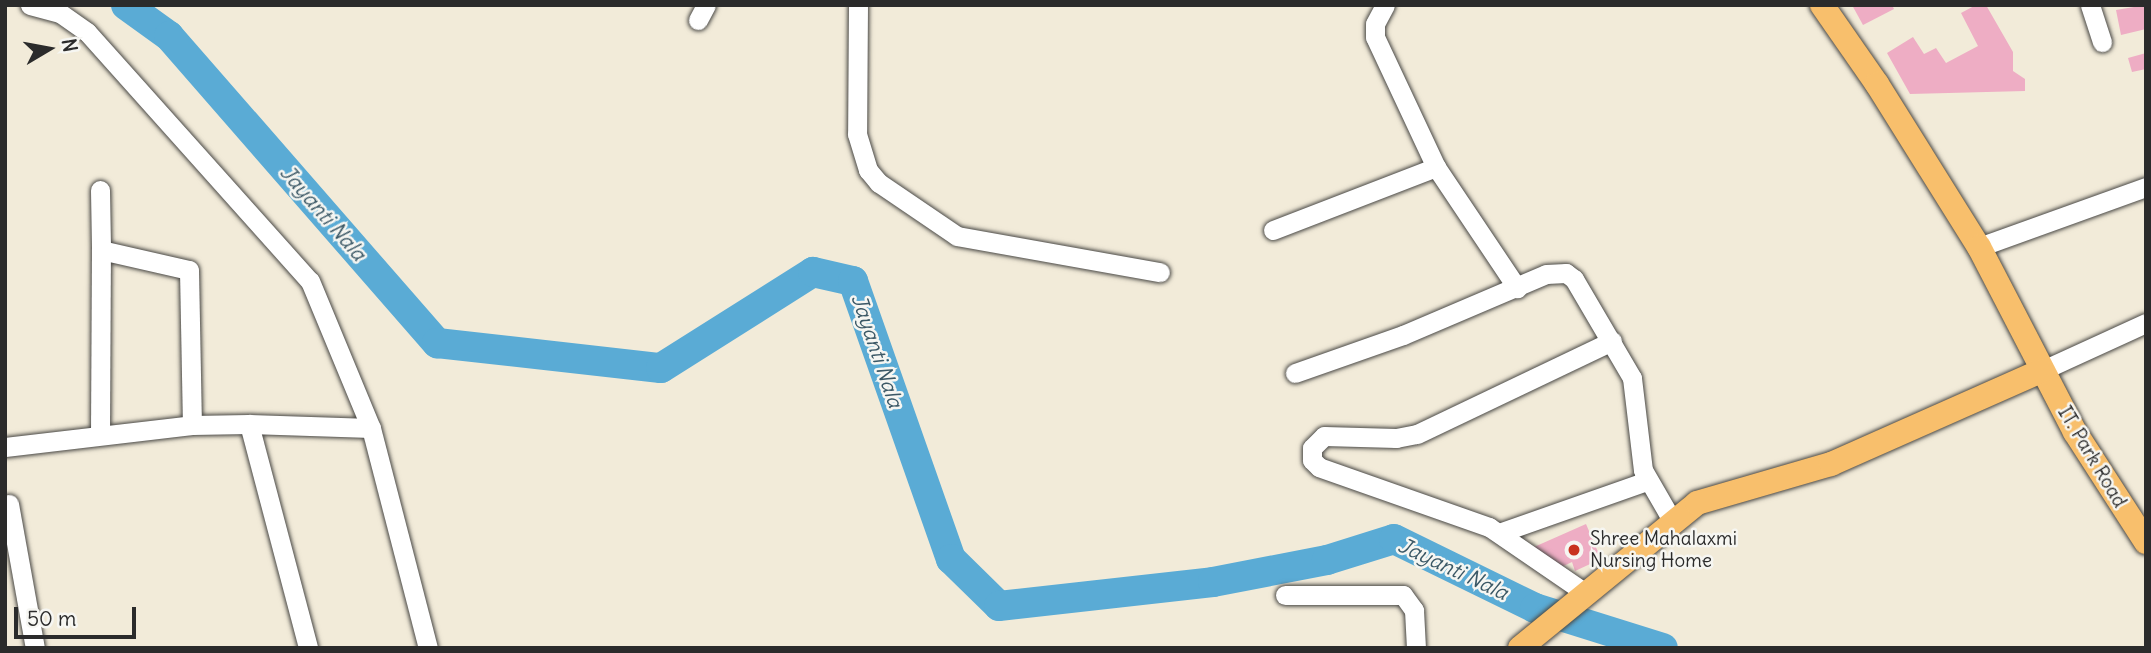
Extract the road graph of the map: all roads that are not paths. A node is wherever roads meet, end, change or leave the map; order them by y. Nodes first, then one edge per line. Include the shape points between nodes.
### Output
1 (30, 5) edge
2 (858, 5) edge
3 (1385, 5) edge
4 (1822, 5) edge
5 (2090, 5) edge
6 (2102, 42) dead end
7 (1436, 167) junction
8 (2146, 187) edge
9 (100, 190) dead end
10 (1273, 230) dead end
11 (1979, 247) junction
12 (101, 250) junction
13 (1160, 272) dead end
14 (1517, 288) junction
15 (2146, 323) edge
16 (1612, 341) junction
17 (2041, 371) junction
18 (1295, 373) dead end
19 (250, 424) junction
20 (192, 425) junction
21 (371, 428) junction
22 (100, 435) junction
23 (5, 447) edge
24 (1647, 481) junction
25 (9, 503) dead end
26 (1673, 522) junction
27 (1499, 533) junction
28 (2146, 542) edge
29 (1583, 592) junction
30 (1285, 596) dead end
31 (35, 648) edge
32 (308, 648) edge
33 (428, 648) edge
34 (1416, 648) edge
35 (1520, 648) edge

1 - 21 street via 60,13 87,32 310,281
2 - 13 street via 857,134 868,170 879,183 957,236
3 - 7 street via 1375,24 1375,37
4 - 11 main road, IT. Park Road
5 - 6 street
7 - 10 street
7 - 14 street
8 - 11 street
9 - 12 street
11 - 17 main road, IT. Park Road
12 - 20 street via 189,270
12 - 22 street
14 - 16 street via 1546,274 1566,273
14 - 18 street
15 - 17 street
16 - 24 street via 1636,391 1640,458
16 - 27 street via 1416,434 1396,438 1324,436 1312,448 1312,460 1319,467
17 - 26 main road via 1831,464 1697,503
17 - 28 main road, IT. Park Road via 2100,475
19 - 20 street
19 - 21 street
19 - 32 street
20 - 22 street
21 - 33 street
22 - 23 street
24 - 26 street
24 - 27 street
25 - 31 street
26 - 29 main road
27 - 29 street
29 - 35 main road
30 - 34 street via 1403,595 1414,610

